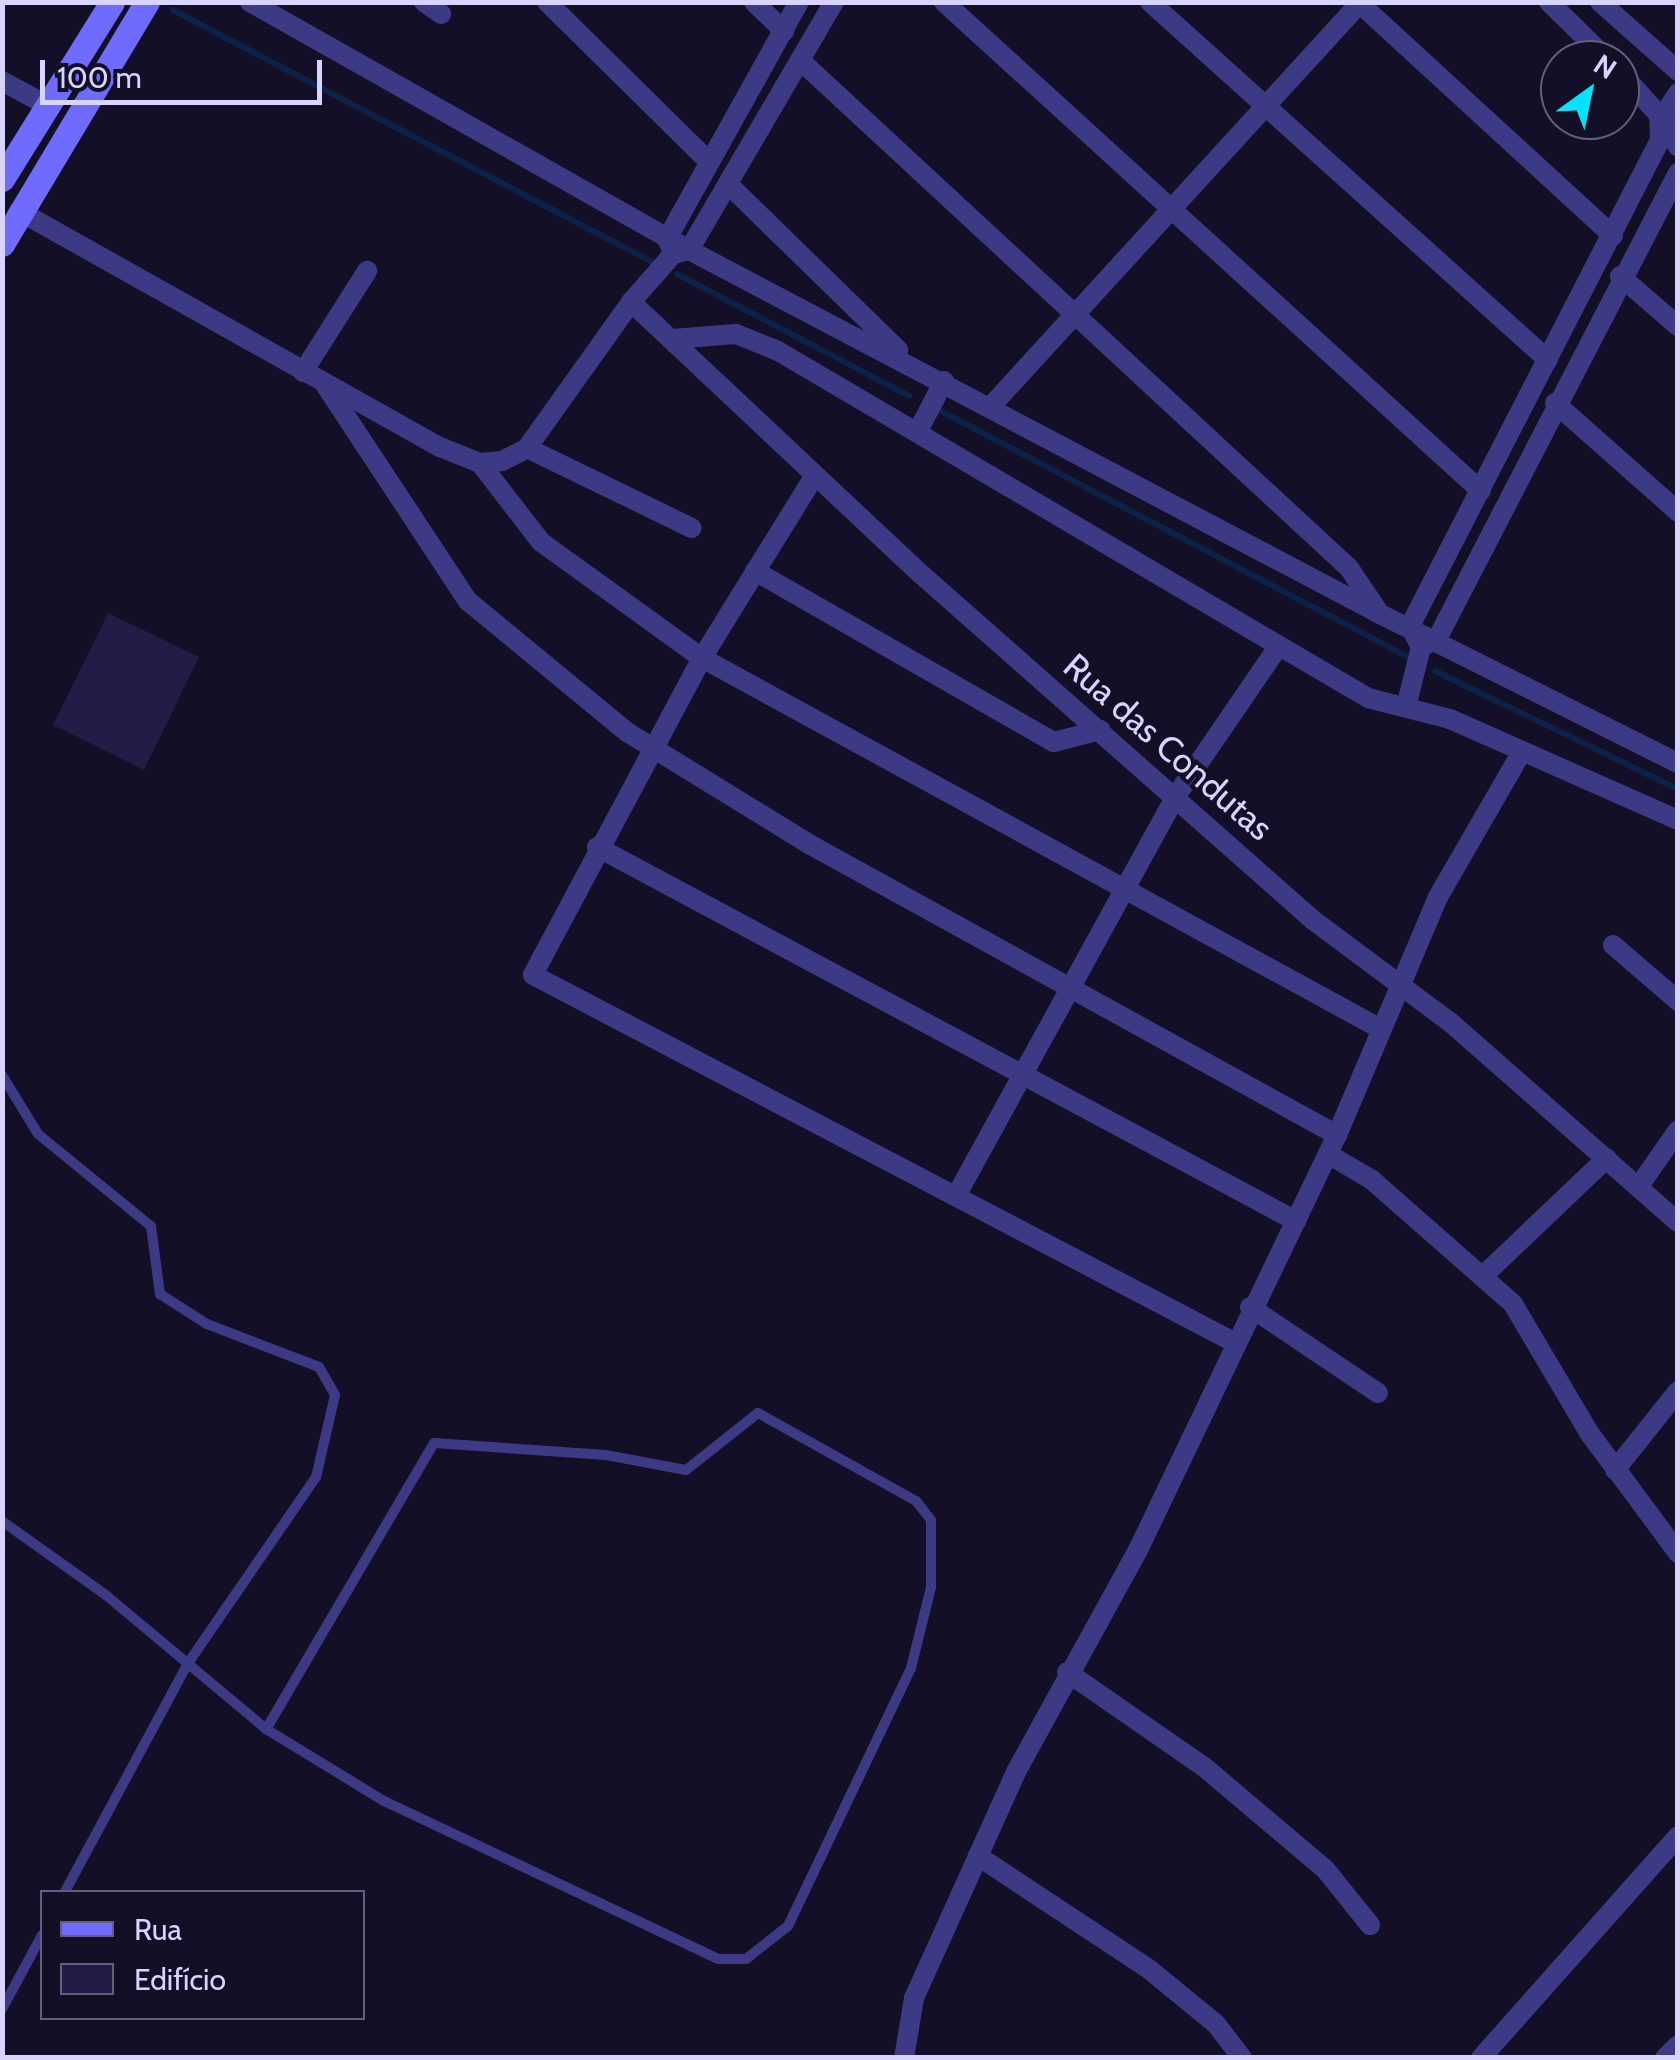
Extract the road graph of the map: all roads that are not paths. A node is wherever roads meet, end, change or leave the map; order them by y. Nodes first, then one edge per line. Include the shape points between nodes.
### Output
1 (112, 2) edge
2 (147, 2) edge
3 (250, 2) edge
4 (547, 2) edge
5 (754, 2) edge
6 (800, 2) edge
7 (834, 2) edge
8 (944, 2) edge
9 (1150, 2) edge
10 (1549, 2) edge
11 (1600, 2) edge
12 (1358, 3) edge
13 (784, 30) junction
14 (1588, 40) edge
15 (802, 62) junction
16 (1678, 71) edge
17 (2, 81) edge
18 (1678, 93) edge
19 (1640, 97) edge
20 (48, 106) junction
21 (1263, 107) junction
22 (1664, 126) junction
23 (1678, 146) edge
24 (709, 162) junction
25 (1678, 173) edge
26 (2, 179) edge
27 (728, 184) junction
28 (19, 211) junction
29 (1168, 212) junction
30 (1613, 236) junction
31 (2, 244) edge
32 (676, 248) junction
33 (367, 272) dead end
34 (1620, 276) junction
35 (631, 302) junction
36 (1078, 311) junction
37 (1678, 326) edge
38 (672, 339) junction
39 (1548, 360) junction
40 (912, 364) junction
41 (303, 372) junction
42 (944, 380) junction
43 (326, 386) junction
44 (1554, 403) junction
45 (992, 404) junction
46 (919, 428) junction
47 (527, 448) junction
48 (480, 464) junction
49 (816, 474) junction
50 (1481, 491) junction
51 (1678, 512) edge
52 (692, 528) dead end
53 (755, 570) junction
54 (1380, 614) junction
55 (1410, 626) junction
56 (1429, 643) junction
57 (1276, 650) junction
58 (702, 658) junction
59 (1406, 707) junction
60 (1100, 730) junction
61 (651, 749) junction
62 (1521, 753) junction
63 (1678, 764) edge
64 (1176, 796) junction
65 (1678, 820) edge
66 (597, 847) junction
67 (1124, 888) junction
68 (1613, 945) dead end
69 (1397, 982) junction
70 (1071, 983) junction
71 (1678, 1001) edge
72 (1379, 1028) junction
73 (1020, 1074) junction
74 (2, 1075) edge
75 (1678, 1130) edge
76 (1332, 1145) junction
77 (1606, 1158) junction
78 (1639, 1186) junction
79 (956, 1196) junction
80 (1296, 1222) junction
81 (1678, 1222) edge
82 (1485, 1274) junction
83 (1250, 1307) junction
84 (1232, 1341) junction
85 (1678, 1392) edge
86 (1378, 1393) dead end
87 (1615, 1470) junction
88 (2, 1521) edge
89 (1678, 1554) edge
90 (188, 1665) junction
91 (1068, 1672) junction
92 (266, 1729) junction
93 (1678, 1836) edge
94 (978, 1856) junction
95 (66, 1890) edge
96 (1370, 1924) dead end
97 (40, 1939) edge
98 (2, 2009) edge
99 (1678, 2045) edge
100 (904, 2058) edge
101 (1242, 2058) edge
102 (1481, 2058) edge
103 (1665, 2058) edge

1 - 20 main road
2 - 28 main road
3 - 32 street
4 - 24 street
5 - 13 street
6 - 13 street
7 - 15 street
8 - 29 street
9 - 21 street
10 - 14 street
11 - 16 street
12 - 21 street
12 - 30 street
13 - 24 street
15 - 27 street
15 - 36 street
17 - 20 street
18 - 22 street
19 - 22 street
20 - 26 main road
21 - 29 street
21 - 39 street
22 - 23 street
22 - 30 street
24 - 32 street
25 - 34 street
27 - 32 street
27 - 40 street
28 - 31 main road
28 - 41 street
29 - 36 street
29 - 50 street
30 - 39 street
32 - 35 street
32 - 40 street
33 - 41 street
34 - 37 street
34 - 44 street
35 - 38 street, Rua das Condutas
35 - 47 street
36 - 45 street
36 - 54 street via 1350,568
38 - 46 street via 736,334
38 - 49 street, Rua das Condutas
39 - 50 street
40 - 42 street
41 - 43 street
42 - 45 street
42 - 46 street
43 - 48 street
43 - 61 street via 344,424 407,501 477,611
44 - 51 street
44 - 56 street
45 - 54 street
46 - 57 street
47 - 48 street
47 - 52 street
48 - 58 street via 541,542
49 - 53 street
49 - 60 street, Rua das Condutas
50 - 55 street
53 - 58 street
53 - 60 street via 1054,742
54 - 55 street
55 - 56 street
56 - 59 street
56 - 63 street
57 - 59 street via 1368,698
57 - 64 street
58 - 61 street
58 - 67 street
59 - 62 street
60 - 64 street, Rua das Condutas
61 - 66 street
61 - 70 street via 928,911
62 - 65 street
62 - 69 street
64 - 67 street
64 - 69 street, Rua das Condutas via 1313,920
66 - 73 street
66 - 79 street via 533,975
67 - 70 street
67 - 72 street
68 - 71 street
69 - 72 street
69 - 77 street, Rua das Condutas
70 - 73 street
70 - 76 street
72 - 76 street
73 - 79 street
73 - 80 street
74 - 90 lane via 38,1134 151,1226 160,1294 330,1378 336,1411 316,1477
75 - 78 street
76 - 80 street
76 - 82 street
77 - 78 street, Rua das Condutas
77 - 82 street
78 - 81 street, Rua das Condutas
79 - 84 street
80 - 83 street
82 - 87 street via 1539,1341
83 - 84 street
83 - 86 street
84 - 91 street via 1138,1548
85 - 87 street
87 - 89 street
88 - 90 lane
90 - 92 lane
90 - 95 lane
91 - 94 street
91 - 96 street via 1203,1766 1325,1869
92 - 92 lane via 384,1801 549,1884 718,1959 746,1958 788,1926 911,1668 931,1587 931,1520 916,1501 758,1414 698,1464 672,1471 606,1455 434,1442
93 - 102 street
94 - 100 street via 914,1998
94 - 101 street via 1150,1970 1216,2024
97 - 98 lane
99 - 103 street

